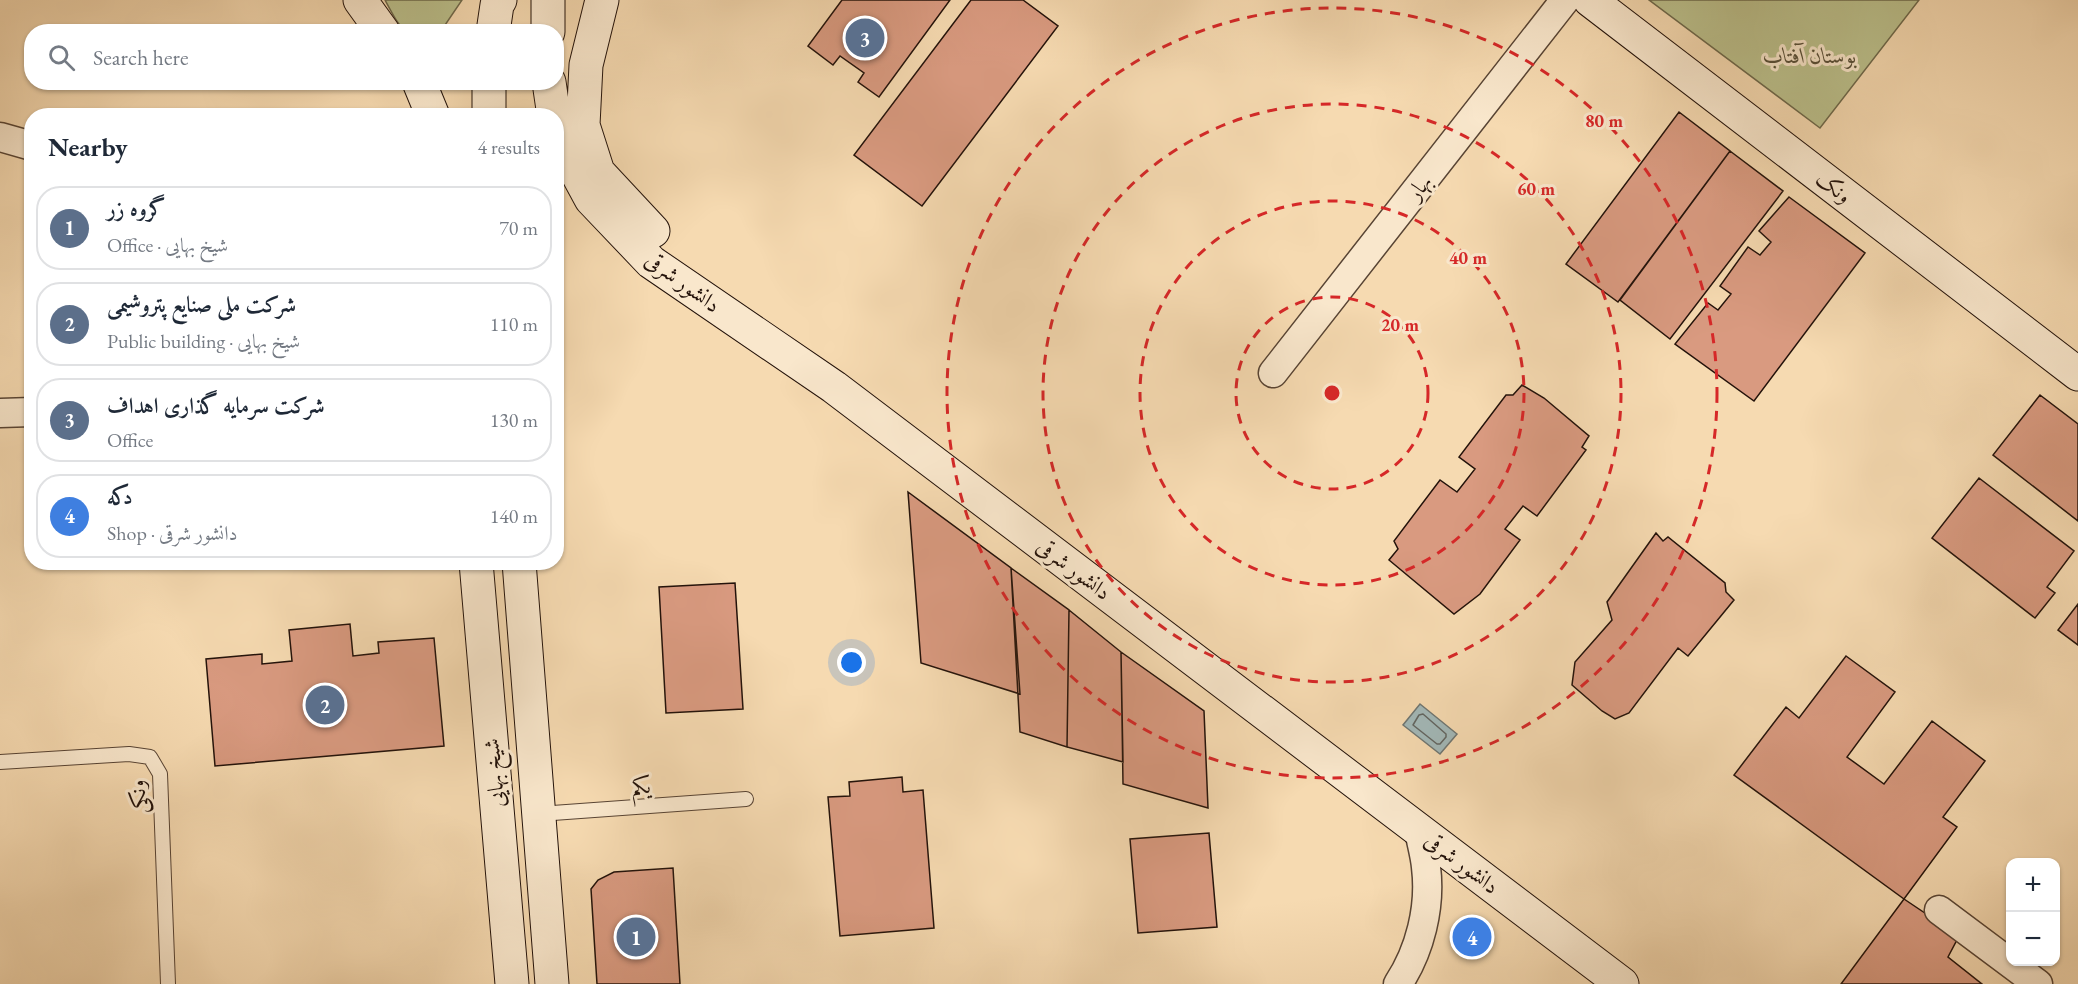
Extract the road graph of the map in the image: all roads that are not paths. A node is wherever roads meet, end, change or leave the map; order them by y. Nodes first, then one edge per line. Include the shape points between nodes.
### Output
1 (360, 0) edge
2 (500, 0) edge
3 (548, 0) edge
4 (602, 0) edge
5 (1565, 0) edge
6 (1590, 0) edge
7 (377, 24) edge
8 (494, 24) edge
9 (548, 24) edge
10 (422, 90) edge
11 (489, 90) edge
12 (550, 90) edge
13 (430, 108) edge
14 (489, 108) edge
15 (553, 108) edge
16 (0, 137) edge
17 (24, 144) edge
18 (564, 149) edge
19 (1273, 373) dead end
20 (2078, 374) edge
21 (834, 387) junction
22 (24, 412) edge
23 (0, 413) edge
24 (477, 570) edge
25 (520, 570) edge
26 (0, 762) edge
27 (746, 799) dead end
28 (539, 814) junction
29 (1419, 830) junction
30 (1938, 910) dead end
31 (1615, 983) edge
32 (168, 984) edge
33 (512, 984) edge
34 (552, 984) edge
35 (1398, 984) edge
36 (2038, 984) edge

1 - 7 main road
2 - 8 main road
3 - 9 main road
4 - 21 main road via 586,65 583,125 598,172 667,246 801,340
5 - 19 street, بهار
6 - 20 main road, ونک
10 - 13 main road
11 - 14 main road
12 - 15 main road
16 - 17 street
18 - 21 main road, دانشور شرقی via 591,199 651,262
21 - 29 main road, دانشور شرقی
22 - 23 street
24 - 33 main road, شیخ بهایی
25 - 28 main road, شیخ بهایی
26 - 32 lane, ونکی via 129,754 150,757 160,774
27 - 28 lane, یکم
28 - 34 main road, شیخ بهایی
29 - 31 main road, دانشور شرقی
29 - 35 street via 1426,868 1425,915 1416,951
30 - 36 street

